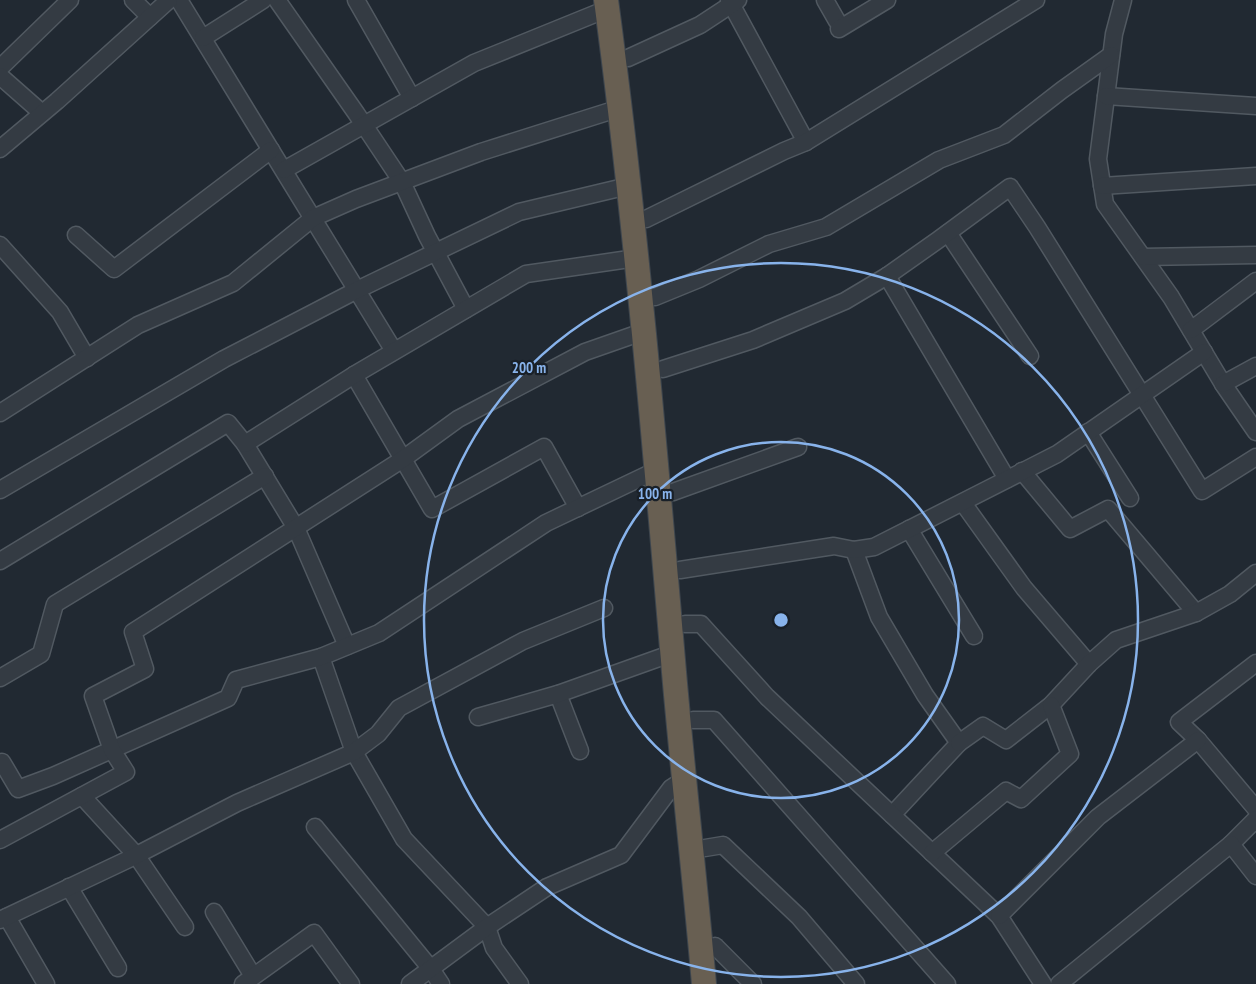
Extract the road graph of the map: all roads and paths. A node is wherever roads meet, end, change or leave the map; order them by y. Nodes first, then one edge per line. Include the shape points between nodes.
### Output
1 (70, 0) edge
2 (133, 0) edge
3 (169, 0) edge
4 (178, 0) edge
5 (263, 0) edge
6 (277, 0) edge
7 (356, 0) edge
8 (825, 0) edge
9 (887, 0) edge
10 (1036, 0) edge
11 (1123, 0) edge
12 (733, 2) edge
13 (611, 3) edge
14 (150, 17) junction
15 (203, 38) junction
16 (1111, 55) junction
17 (621, 60) junction
18 (0, 69) edge
19 (1106, 96) junction
20 (412, 98) junction
21 (1256, 106) edge
22 (626, 108) junction
23 (42, 113) junction
24 (364, 126) junction
25 (806, 142) junction
26 (0, 149) edge
27 (271, 150) junction
28 (284, 170) junction
29 (1256, 176) edge
30 (402, 182) junction
31 (628, 186) junction
32 (1102, 186) junction
33 (313, 218) junction
34 (646, 219) junction
35 (948, 233) junction
36 (76, 235) dead end
37 (0, 245) edge
38 (436, 252) junction
39 (1256, 255) edge
40 (1143, 257) junction
41 (643, 258) junction
42 (887, 276) junction
43 (1256, 281) edge
44 (357, 290) junction
45 (655, 297) junction
46 (466, 309) junction
47 (1191, 330) junction
48 (645, 331) junction
49 (394, 351) junction
50 (1204, 352) junction
51 (1030, 356) dead end
52 (86, 358) junction
53 (1256, 366) edge
54 (663, 369) junction
55 (354, 375) junction
56 (1223, 384) junction
57 (1141, 395) junction
58 (0, 413) edge
59 (1088, 432) junction
60 (1256, 432) edge
61 (244, 444) junction
62 (798, 447) dead end
63 (1256, 457) edge
64 (403, 459) junction
65 (657, 470) junction
66 (1015, 475) junction
67 (264, 476) junction
68 (0, 490) edge
69 (673, 492) junction
70 (1130, 498) dead end
71 (963, 503) junction
72 (578, 508) junction
73 (296, 528) junction
74 (909, 529) junction
75 (854, 550) junction
76 (0, 561) edge
77 (673, 570) junction
78 (1256, 573) edge
79 (604, 608) dead end
80 (1196, 613) junction
81 (685, 624) junction
82 (974, 636) dead end
83 (347, 646) junction
84 (673, 653) junction
85 (321, 657) junction
86 (1256, 663) edge
87 (1089, 664) junction
88 (0, 678) edge
89 (558, 694) junction
90 (1051, 705) junction
91 (478, 717) dead end
92 (686, 721) junction
93 (1198, 740) junction
94 (959, 743) junction
95 (112, 750) junction
96 (580, 751) dead end
97 (354, 752) junction
98 (0, 763) edge
99 (685, 779) junction
100 (82, 796) junction
101 (1256, 809) edge
102 (892, 815) junction
103 (1256, 819) edge
104 (315, 827) dead end
105 (0, 840) edge
106 (1231, 844) junction
107 (699, 849) junction
108 (932, 853) junction
109 (136, 855) junction
110 (1256, 876) edge
111 (69, 887) junction
112 (214, 912) dead end
113 (999, 916) junction
114 (3, 918) edge
115 (185, 927) dead end
116 (487, 927) junction
117 (715, 946) junction
118 (118, 968) dead end
119 (431, 969) junction
120 (248, 980) edge
121 (46, 984) edge
122 (351, 984) edge
123 (410, 984) edge
124 (441, 984) edge
125 (520, 984) edge
126 (704, 984) edge
127 (719, 984) edge
128 (753, 984) edge
129 (856, 984) edge
130 (947, 984) edge
131 (1043, 984) edge
132 (1059, 984) edge

1 - 18 street
2 - 14 street
3 - 14 street
4 - 15 street
5 - 15 street
6 - 24 street
7 - 20 street
8 - 9 street via 838,25
10 - 25 street
11 - 16 street
12 - 17 street via 700,25
12 - 25 street
13 - 17 highway
13 - 20 street via 474,63
14 - 23 street
15 - 27 street
16 - 19 street
16 - 45 street via 1004,135 939,160 826,227 769,244
17 - 22 highway
18 - 23 street
19 - 21 street
19 - 32 street via 1098,159
20 - 24 street
22 - 30 street via 481,152
22 - 31 highway
22 - 34 highway
23 - 26 street
24 - 28 street
24 - 30 street
25 - 34 street
27 - 28 street
27 - 36 street via 114,269
28 - 33 street
29 - 32 street
30 - 33 street
30 - 38 street
31 - 38 street via 519,212
31 - 41 highway
32 - 40 street via 1105,204
33 - 44 street
33 - 52 street via 233,283 138,325
34 - 41 highway
35 - 42 street
35 - 51 street
35 - 57 street via 1010,187
37 - 52 street via 60,312
38 - 44 street
38 - 46 street
39 - 40 street
40 - 47 street
41 - 45 highway
41 - 46 street via 526,274
41 - 48 highway
42 - 54 street via 845,301 753,340
42 - 66 street
43 - 47 street
44 - 49 street
44 - 68 street via 224,359
45 - 54 highway
46 - 49 street
47 - 50 street
48 - 64 street via 585,352 458,420
48 - 65 highway
49 - 55 street
50 - 56 street
50 - 57 street
52 - 58 street
53 - 56 street
54 - 69 highway
55 - 61 street
55 - 64 street
56 - 60 street
57 - 59 street
57 - 63 street via 1202,491
59 - 66 street via 1057,454
59 - 70 street
61 - 67 street
61 - 76 street via 228,423
62 - 69 street
64 - 72 street via 432,509 544,447
64 - 73 street
65 - 72 street
65 - 77 highway
66 - 71 street
66 - 80 street via 1070,529 1108,509
67 - 73 street
67 - 88 street via 55,604 41,654
69 - 77 highway
71 - 74 street
71 - 87 street via 1024,588
72 - 83 street via 546,523 379,633
73 - 83 street
73 - 95 street via 133,632 145,669 93,696
74 - 75 street via 874,547
74 - 82 street
75 - 77 street via 834,546
75 - 94 street via 879,617 925,695
77 - 81 highway
77 - 84 highway
78 - 80 street via 1230,594
79 - 97 street via 523,641 399,708 378,734
80 - 87 street via 1116,640
81 - 92 highway
81 - 102 street via 701,624 767,697
83 - 85 street
84 - 89 street
84 - 92 highway
85 - 95 street via 236,680 228,698
85 - 97 street
86 - 93 street via 1179,722
87 - 90 street
89 - 91 street
89 - 96 street
90 - 94 street via 1006,740 983,726
90 - 108 street via 1070,754 1021,799 1006,791
92 - 99 highway
92 - 107 highway
92 - 130 street via 714,720
93 - 101 street
93 - 113 street via 1098,817
94 - 102 street
95 - 98 street via 18,789
95 - 100 street via 126,772
97 - 109 street via 237,803
97 - 116 street via 404,839
99 - 107 highway
99 - 116 street via 671,788 621,855 547,887
100 - 105 street
100 - 109 street
102 - 108 street
103 - 106 street
104 - 119 street
106 - 110 street
106 - 132 street
107 - 117 highway
107 - 126 highway
107 - 129 street via 723,845 799,917
108 - 113 street
109 - 111 street
109 - 115 street
111 - 114 street
111 - 118 street
112 - 120 street
113 - 131 street
114 - 121 street
116 - 119 street
116 - 125 street via 494,948
117 - 127 highway
117 - 128 street
119 - 123 street
119 - 124 street
120 - 122 street via 314,933

